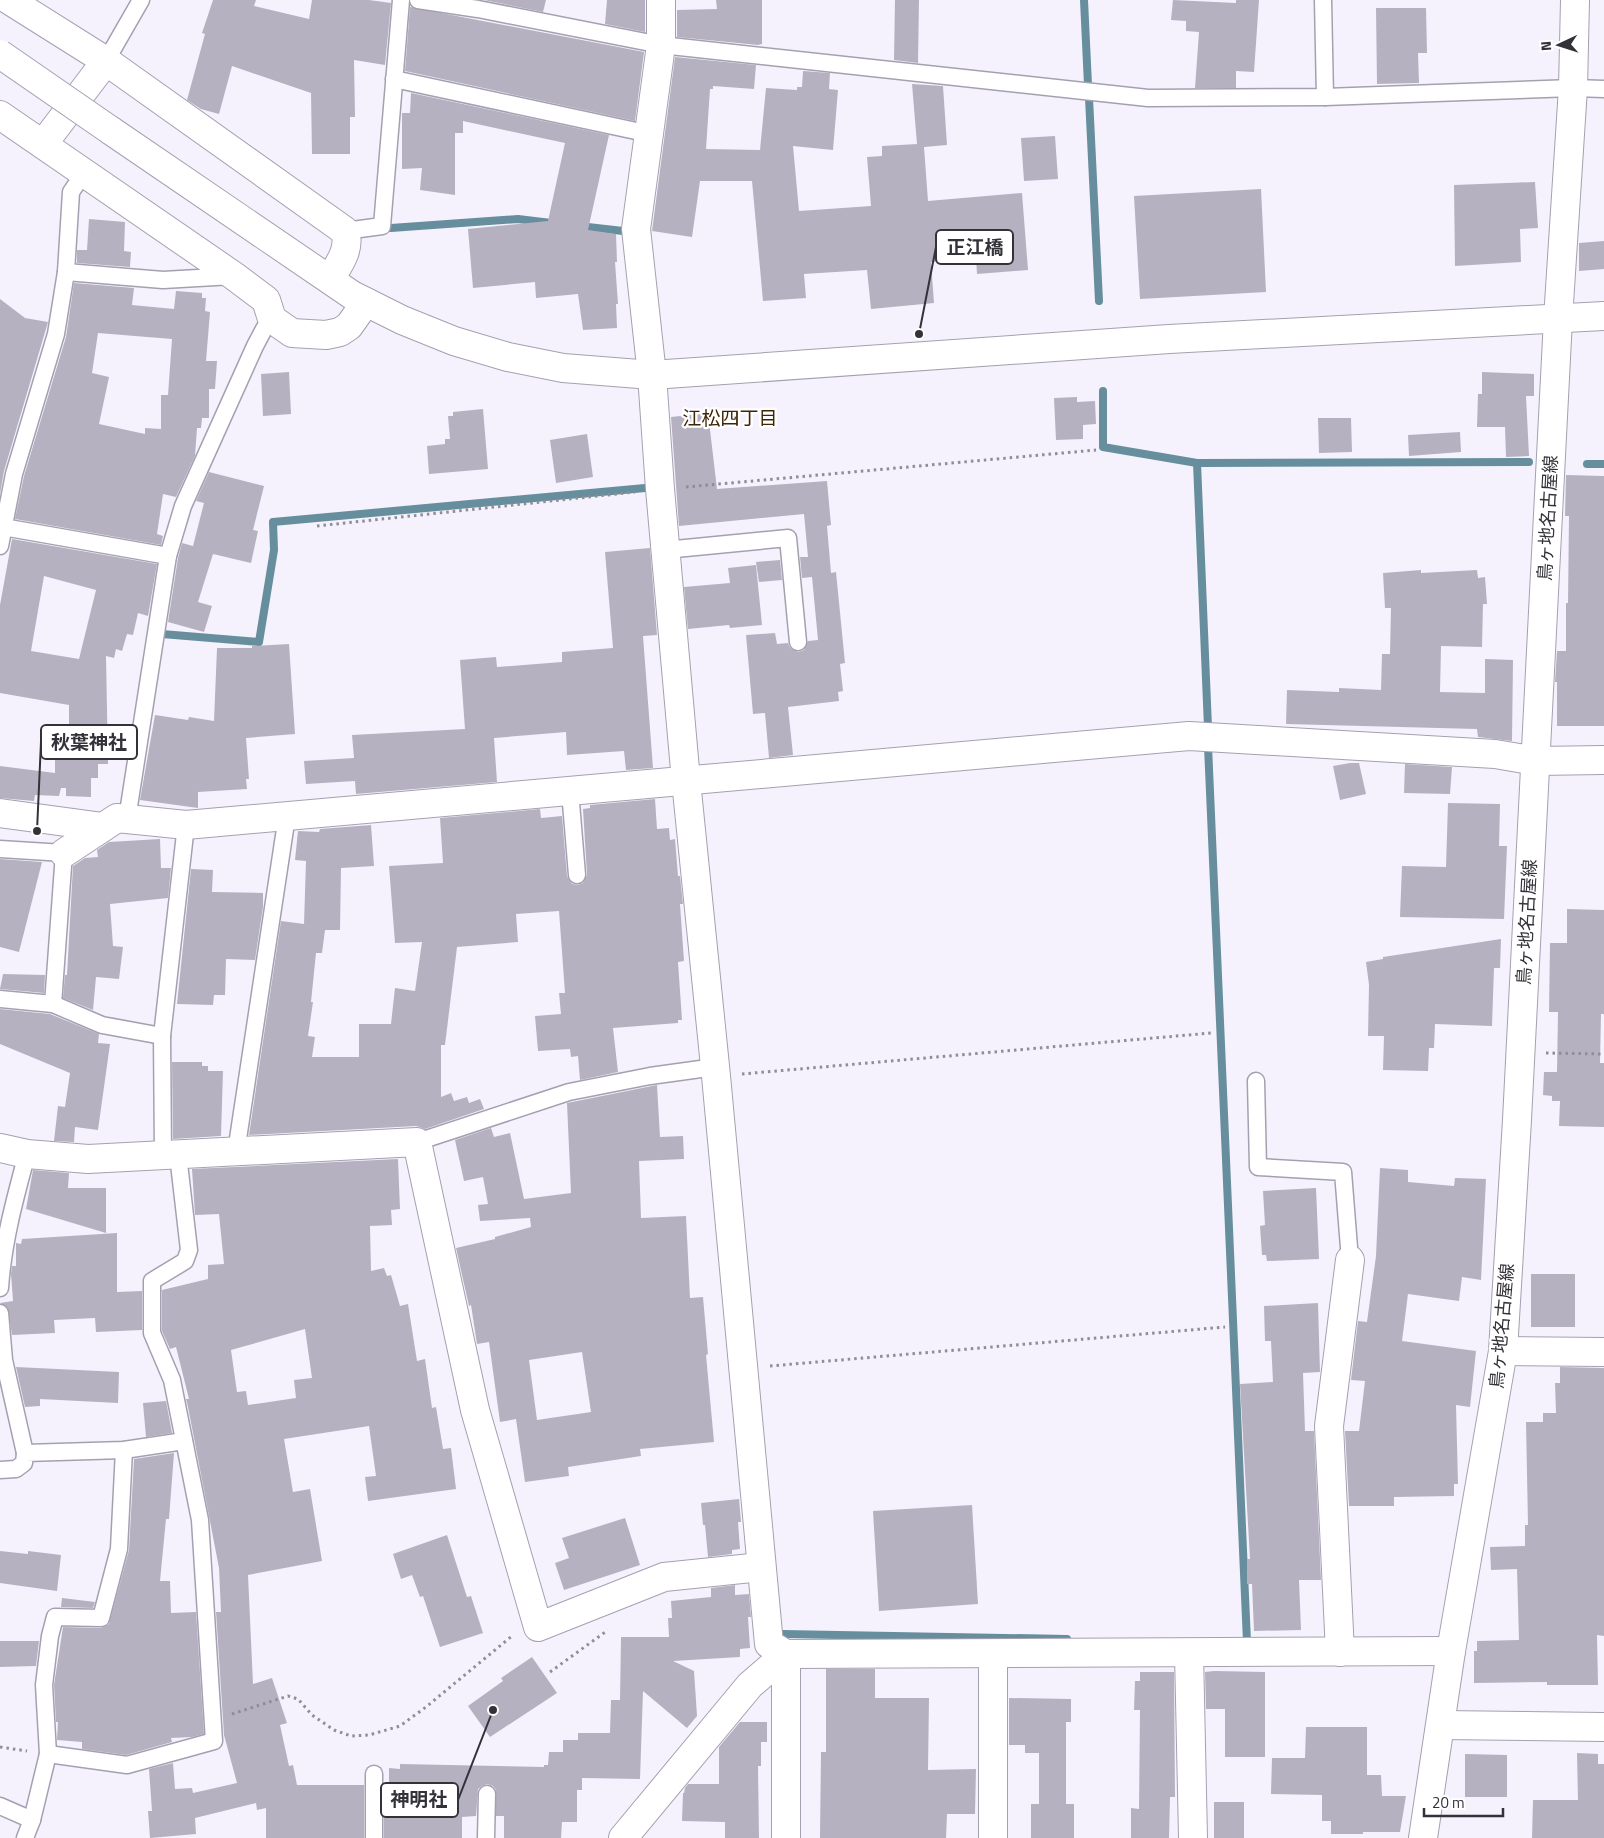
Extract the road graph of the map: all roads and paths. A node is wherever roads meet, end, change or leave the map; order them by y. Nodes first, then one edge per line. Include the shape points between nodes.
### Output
1 (9, 0) edge
2 (141, 0) edge
3 (401, 0) edge
4 (418, 0) edge
5 (661, 0) edge
6 (1323, 0) edge
7 (1575, 0) edge
8 (480, 4) edge
9 (661, 46) junction
10 (0, 54) edge
11 (106, 62) junction
12 (394, 79) junction
13 (1574, 88) junction
14 (1604, 89) edge
15 (1325, 97) junction
16 (0, 115) edge
17 (650, 134) junction
18 (43, 144) junction
19 (84, 172) junction
20 (345, 231) junction
21 (66, 272) junction
22 (234, 276) junction
23 (330, 279) junction
24 (366, 302) junction
25 (1604, 316) edge
26 (1558, 319) junction
27 (272, 320) junction
28 (652, 375) junction
29 (1096, 450) dead end
30 (660, 489) junction
31 (317, 526) dead end
32 (3, 527) junction
33 (0, 546) edge
34 (665, 550) junction
35 (168, 556) junction
36 (798, 642) dead end
37 (1604, 760) edge
38 (1536, 761) junction
39 (686, 781) junction
40 (570, 791) junction
41 (0, 813) edge
42 (287, 816) junction
43 (115, 823) junction
44 (186, 825) junction
45 (0, 849) edge
46 (64, 853) junction
47 (577, 875) dead end
48 (0, 998) edge
49 (53, 1004) junction
50 (1211, 1033) dead end
51 (162, 1036) junction
52 (1520, 1053) junction
53 (1604, 1054) edge
54 (716, 1072) junction
55 (1256, 1081) dead end
56 (417, 1142) junction
57 (0, 1148) edge
58 (236, 1152) junction
59 (28, 1154) junction
60 (170, 1156) junction
61 (1350, 1260) joint
62 (0, 1288) edge
63 (0, 1313) edge
64 (1226, 1327) dead end
65 (1503, 1351) junction
66 (1604, 1352) edge
67 (742, 1369) junction
68 (184, 1441) junction
69 (124, 1450) junction
70 (25, 1453) junction
71 (0, 1470) edge
72 (761, 1567) junction
73 (534, 1618) junction
74 (1451, 1651) junction
75 (1340, 1652) junction
76 (1189, 1653) junction
77 (786, 1654) junction
78 (993, 1654) junction
79 (213, 1720) junction
80 (1441, 1725) junction
81 (1604, 1727) edge
82 (48, 1754) junction
83 (374, 1774) dead end
84 (487, 1794) dead end
85 (0, 1806) edge
86 (32, 1820) junction
87 (25, 1838) edge
88 (374, 1838) edge
89 (486, 1838) edge
90 (623, 1838) edge
91 (786, 1838) edge
92 (993, 1838) edge
93 (1193, 1838) edge
94 (1423, 1838) edge

1 - 11 street
2 - 11 lane
3 - 12 lane
4 - 8 lane
5 - 9 street
6 - 15 lane
7 - 13 street, 鳥ヶ地名古屋線
8 - 9 lane
9 - 15 lane via 1148,98
9 - 17 street
10 - 23 street, bridge
11 - 18 street
11 - 20 street
12 - 17 lane
12 - 20 lane via 382,226
13 - 14 lane
13 - 15 lane
13 - 26 street, 鳥ヶ地名古屋線
16 - 18 street
17 - 28 street via 636,229
18 - 19 street
19 - 21 lane via 71,192
19 - 22 street
20 - 23 street via 348,241 344,254
21 - 22 lane via 163,280
21 - 32 lane via 56,334 14,474
22 - 27 street via 266,300
23 - 24 street
24 - 27 street via 349,326 326,335 292,333
24 - 28 street via 447,338 508,357 563,368
25 - 26 street
26 - 28 street via 1169,339
26 - 38 street, 鳥ヶ地名古屋線
27 - 35 lane via 255,346 183,506
28 - 30 street
29 - 30 path
30 - 31 path
30 - 34 street
32 - 33 lane
32 - 35 lane
34 - 36 lane via 788,538
34 - 39 street
35 - 43 lane
37 - 38 street
38 - 39 street via 1495,754 1189,736
38 - 52 street, 鳥ヶ地名古屋線
39 - 40 street
39 - 54 street
40 - 42 street
40 - 47 lane
41 - 43 street
42 - 44 street
42 - 58 lane
43 - 44 street
43 - 46 street
44 - 51 lane
45 - 46 lane
46 - 49 lane
48 - 49 lane
49 - 51 lane via 102,1025
50 - 54 path
51 - 60 lane
52 - 53 path
52 - 65 street, 鳥ヶ地名古屋線
54 - 56 lane via 650,1076 569,1092
54 - 67 street
55 - 61 lane via 1258,1168 1343,1172
56 - 58 street
56 - 73 street via 475,1410
57 - 59 street
58 - 60 street
59 - 60 street via 88,1159
59 - 62 lane via 10,1218
60 - 68 lane via 189,1250 185,1260 152,1281 152,1333 172,1380
61 - 75 street via 1329,1426
63 - 70 lane via 4,1360
64 - 67 path
65 - 66 street
65 - 74 street, 鳥ヶ地名古屋線
67 - 72 street
68 - 69 lane
68 - 79 lane via 200,1520
69 - 70 lane
69 - 82 lane via 119,1548 101,1618 56,1617 50,1636 44,1685
70 - 71 lane via 24,1463 16,1469
72 - 73 street via 664,1577 538,1627
72 - 77 street via 769,1644
73 - 79 path via 400,1726 370,1735 351,1736 334,1730 312,1715 298,1699 288,1696
74 - 75 street
74 - 80 street, 鳥ヶ地名古屋線
75 - 76 street
76 - 78 street
76 - 93 street
77 - 78 street
77 - 90 street via 750,1685
77 - 91 street
78 - 92 street
79 - 82 lane via 214,1741 126,1765
80 - 81 street
80 - 94 street, 鳥ヶ地名古屋線
82 - 86 lane
83 - 88 lane
84 - 89 lane
85 - 86 lane
86 - 87 lane

